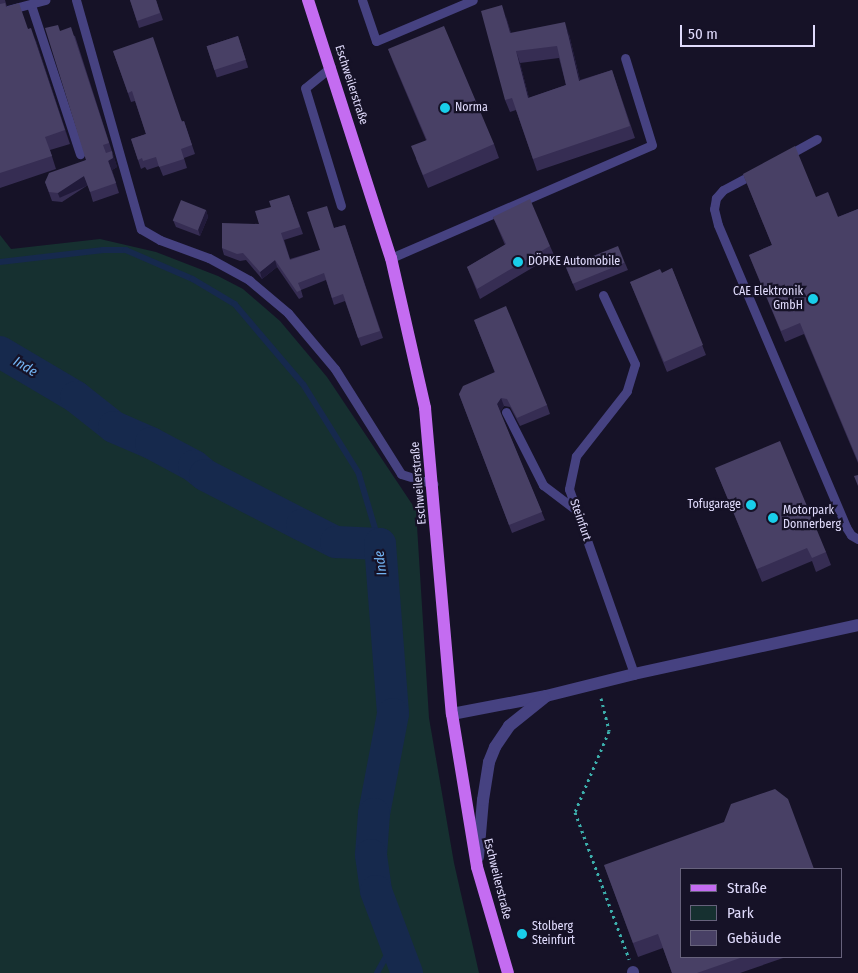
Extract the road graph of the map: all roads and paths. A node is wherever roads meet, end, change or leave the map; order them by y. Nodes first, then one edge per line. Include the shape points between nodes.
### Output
1 (45, 0) edge
2 (76, 0) edge
3 (308, 0) edge
4 (362, 0) edge
5 (472, 0) edge
6 (31, 5) junction
7 (0, 12) edge
8 (625, 58) dead end
9 (331, 67) junction
10 (816, 140) dead end
11 (80, 154) edge
12 (783, 158) edge
13 (766, 167) edge
14 (341, 206) dead end
15 (391, 258) junction
16 (603, 294) dead end
17 (506, 412) edge
18 (433, 484) junction
19 (576, 510) junction
20 (858, 539) edge
21 (858, 625) edge
22 (634, 674) junction
23 (598, 683) junction
24 (546, 696) junction
25 (452, 714) junction
26 (477, 867) junction
27 (633, 972) edge
28 (508, 973) edge

1 - 6 lane
2 - 18 lane via 141,229 160,240 209,258 249,280 288,313 335,369 401,474
3 - 9 main road, Eschweilerstraße
4 - 5 lane via 376,40
6 - 7 lane
6 - 11 lane
8 - 15 lane via 652,144
9 - 14 lane via 305,88
9 - 15 main road, Eschweilerstraße
10 - 12 lane
13 - 20 lane via 723,190 716,198 714,209 846,527
15 - 18 main road, Eschweilerstraße via 425,408
16 - 19 lane, Steinfurt via 635,364 627,391 576,456 569,489
17 - 19 lane via 543,485
18 - 25 main road, Eschweilerstraße
19 - 22 lane, Steinfurt
21 - 22 street
22 - 23 street
23 - 24 street
23 - 27 path via 609,731 576,812
24 - 25 street
24 - 26 street via 509,726 495,747 489,762 483,800
25 - 26 main road, Eschweilerstraße
26 - 28 main road, Eschweilerstraße

